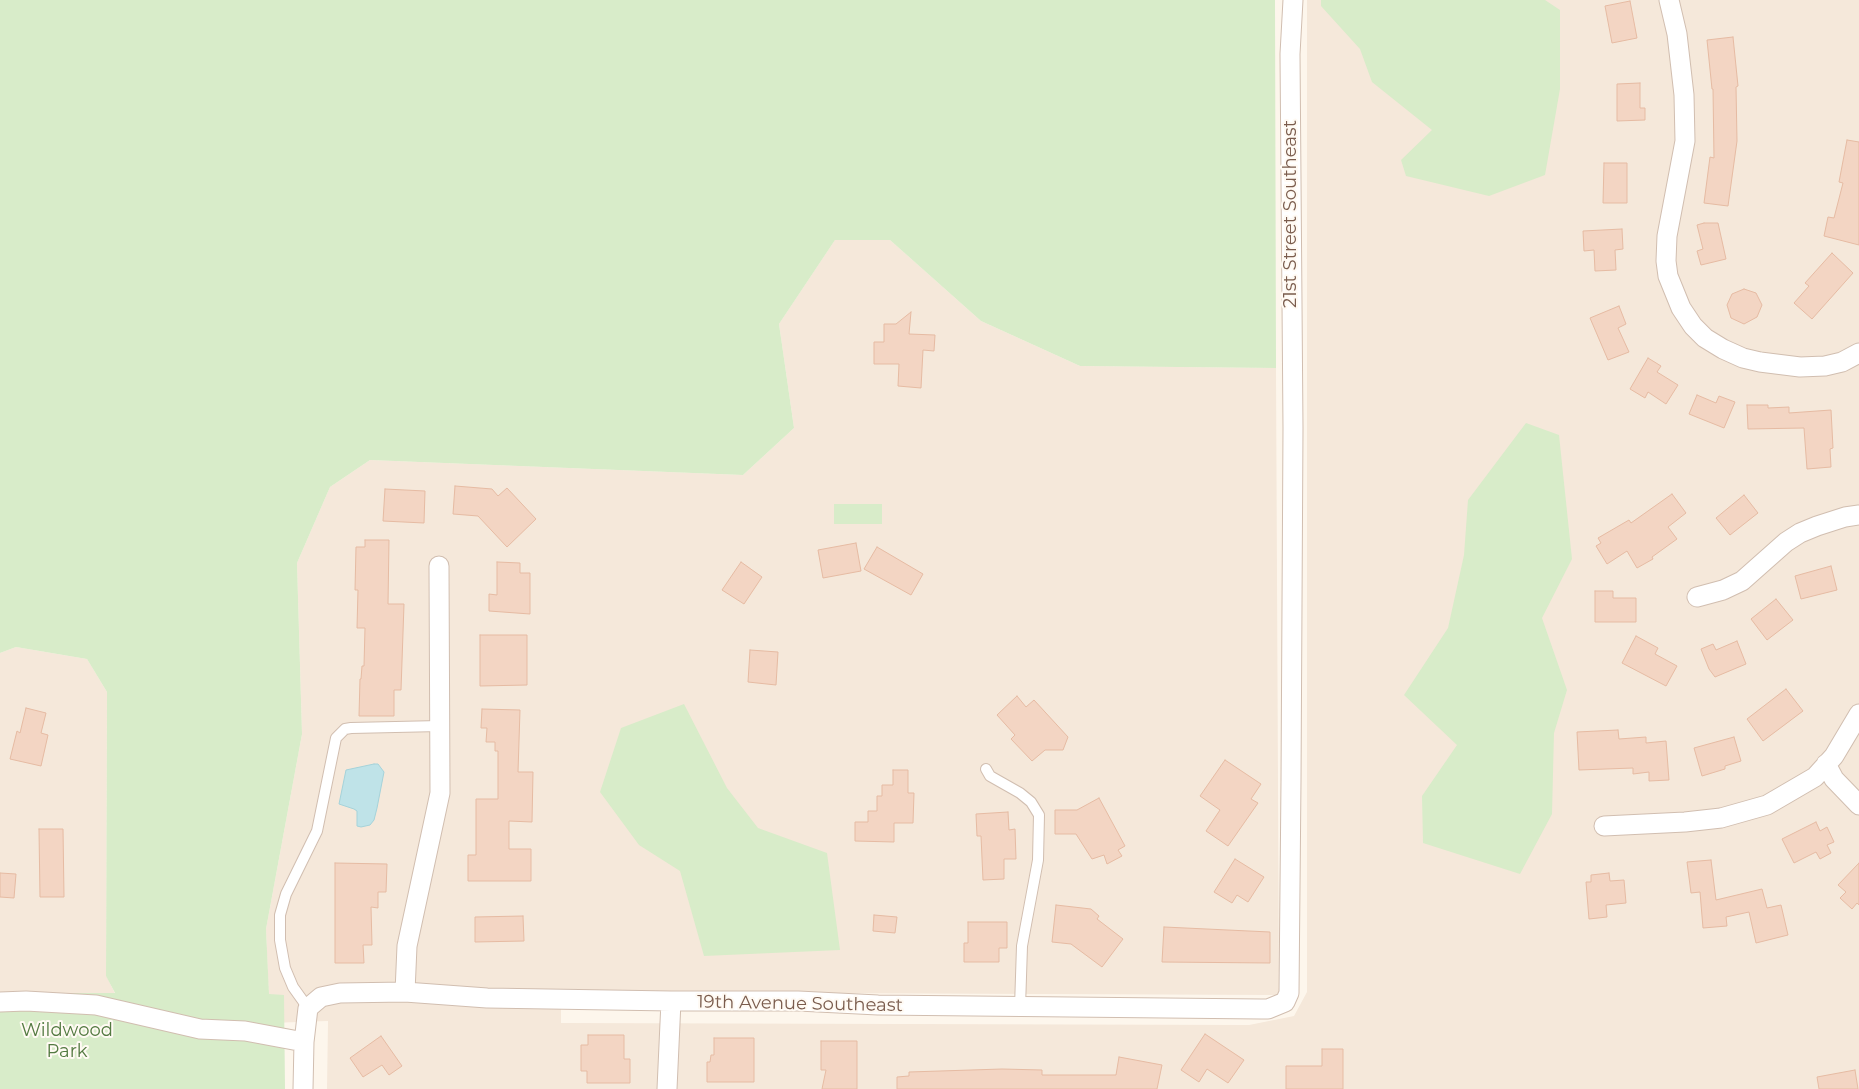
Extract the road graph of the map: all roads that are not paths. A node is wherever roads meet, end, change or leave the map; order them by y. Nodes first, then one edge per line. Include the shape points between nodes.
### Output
1 (1293, 0) edge
2 (1669, 0) edge
3 (1859, 352) edge
4 (1859, 515) edge
5 (440, 566) dead end
6 (1697, 598) dead end
7 (1859, 714) edge
8 (440, 726) junction
9 (1826, 764) junction
10 (986, 769) dead end
11 (1859, 805) edge
12 (1604, 826) dead end
13 (404, 992) junction
14 (1289, 994) joint
15 (0, 1002) edge
16 (671, 1002) junction
17 (1020, 1007) junction
18 (308, 1008) junction
19 (304, 1042) junction
20 (303, 1089) edge
21 (667, 1089) edge

1 - 14 street, 21st Street Southeast via 1290,54 1293,428
2 - 3 street via 1677,34 1684,95 1684,141 1667,236 1666,261 1668,276 1681,308 1705,338 1743,358 1800,367 1825,366 1842,362
4 - 6 street via 1800,533 1742,581
5 - 8 street
7 - 9 street
8 - 13 street via 438,801 407,946
8 - 18 lane via 351,728 336,738 317,832 286,894 280,915 285,968 293,987
9 - 11 street via 1834,779
9 - 12 street via 1815,777 1782,798 1745,812 1684,822
10 - 17 lane via 990,776 1031,802 1039,815 1038,860 1022,946
13 - 16 street, 19th Avenue Southeast via 487,998
13 - 18 street, 19th Avenue Southeast via 321,997
14 - 17 street, 19th Avenue Southeast via 1285,1002 1268,1010
15 - 19 street via 96,1005 200,1029 245,1031
16 - 17 street, 19th Avenue Southeast
16 - 21 street
18 - 19 street
19 - 20 street

